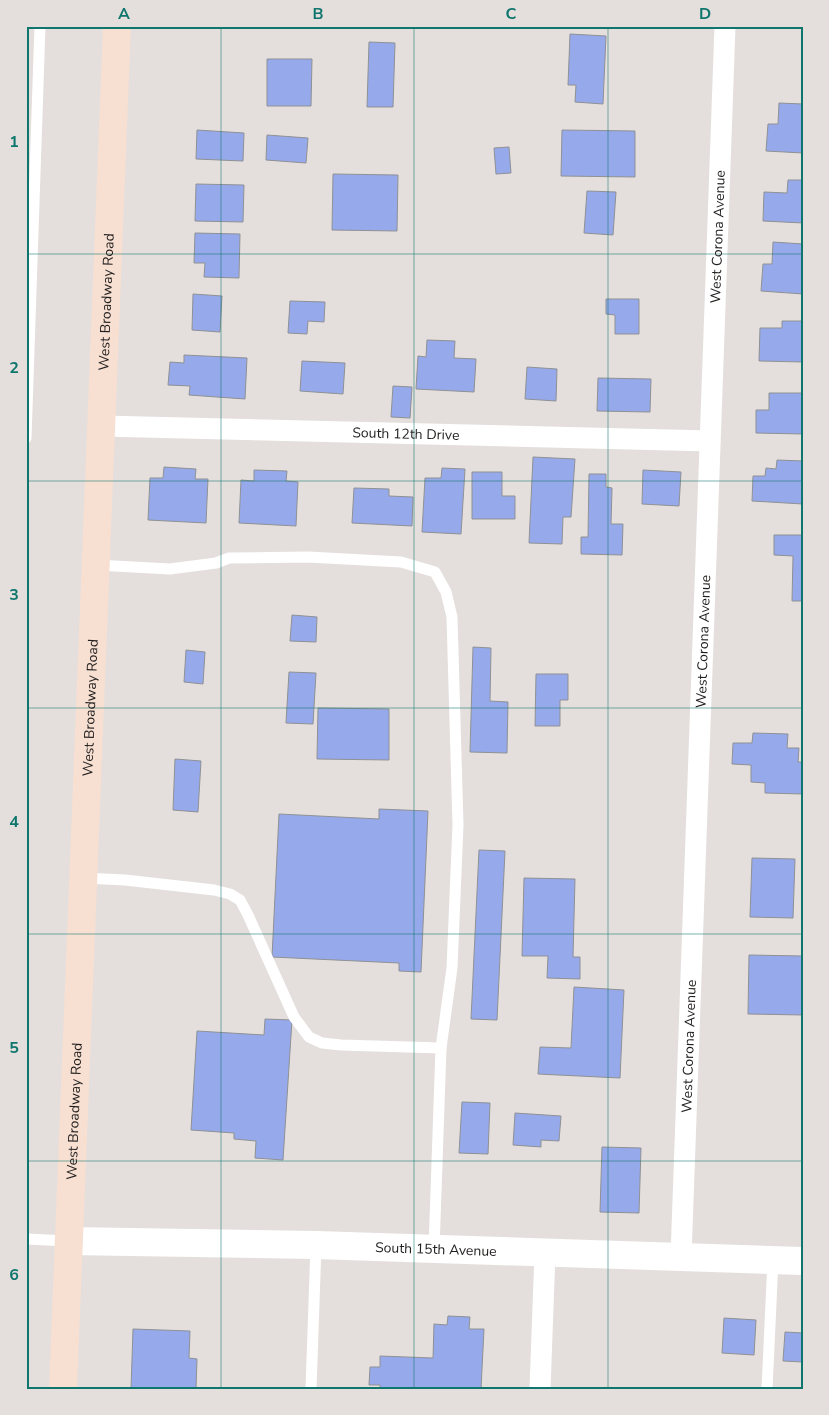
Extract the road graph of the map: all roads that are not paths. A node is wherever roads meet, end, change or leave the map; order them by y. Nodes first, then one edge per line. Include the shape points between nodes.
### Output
1 (40, 26) edge
2 (117, 26) edge
3 (725, 26) edge
4 (102, 426) junction
5 (26, 438) edge
6 (710, 441) junction
7 (96, 565) junction
8 (83, 878) junction
9 (441, 1048) junction
10 (26, 1239) edge
11 (68, 1241) junction
12 (316, 1245) junction
13 (434, 1249) junction
14 (545, 1253) junction
15 (681, 1257) junction
16 (773, 1260) junction
17 (803, 1261) edge
18 (63, 1389) edge
19 (311, 1389) edge
20 (540, 1389) edge
21 (768, 1389) edge

1 - 5 lane
2 - 4 main road, West Broadway Road
3 - 6 street, West Corona Avenue
4 - 6 street, South 12th Drive
4 - 7 main road, West Broadway Road
6 - 15 street, West Corona Avenue
7 - 8 main road, West Broadway Road
7 - 9 lane via 170,569 216,563 229,558 308,557 401,562 435,572 446,592 452,616 458,825 452,968
8 - 9 lane via 125,880 230,894 240,900 294,1017 309,1037 322,1043 341,1045
8 - 11 main road, West Broadway Road
9 - 13 lane
10 - 11 lane
11 - 12 street, South 15th Avenue
11 - 18 main road, West Broadway Road
12 - 13 street, South 15th Avenue
12 - 19 lane
13 - 14 street, South 15th Avenue
14 - 15 street, South 15th Avenue
14 - 20 street
15 - 16 street, South 15th Avenue
16 - 17 street, South 15th Avenue
16 - 21 lane

